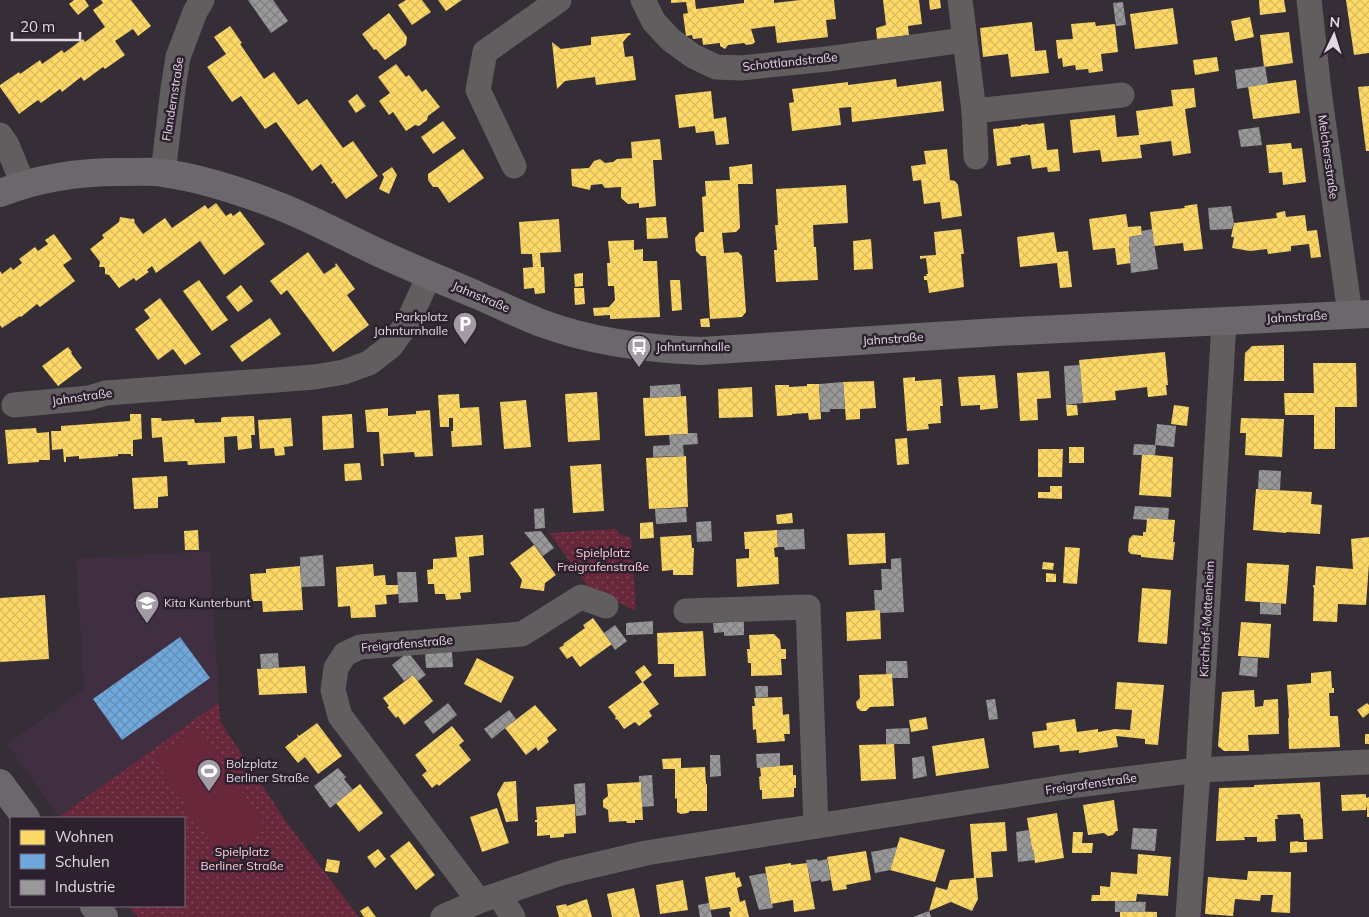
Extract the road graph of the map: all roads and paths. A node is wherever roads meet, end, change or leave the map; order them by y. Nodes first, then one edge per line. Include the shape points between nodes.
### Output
1 (202, 0) edge
2 (559, 0) edge
3 (643, 0) edge
4 (960, 0) edge
5 (1309, 0) edge
6 (964, 40) junction
7 (1122, 96) dead end
8 (974, 111) junction
9 (0, 136) edge
10 (976, 157) dead end
11 (514, 166) dead end
12 (163, 173) junction
13 (12, 188) edge
14 (429, 276) junction
15 (1360, 314) edge
16 (1224, 322) junction
17 (14, 406) dead end
18 (606, 606) dead end
19 (686, 611) dead end
20 (1369, 762) edge
21 (1198, 770) junction
22 (0, 783) edge
23 (25, 817) edge
24 (816, 826) junction
25 (489, 898) junction
26 (95, 907) edge
27 (104, 917) edge
28 (443, 917) edge
29 (513, 917) edge
30 (1188, 917) edge

1 - 12 street, Flandernstraße via 178,57
2 - 11 street via 485,52 478,90
3 - 6 street, Schottlandstraße via 654,22 672,40 693,56 716,67 741,68 827,59
4 - 6 street
5 - 15 street, Melchersstraße via 1320,100
6 - 8 street
7 - 8 street
8 - 10 street
9 - 13 street via 7,145
12 - 13 street, Jahnstraße via 92,172
12 - 14 street, Jahnstraße via 208,182 281,206
14 - 16 street, Jahnstraße via 541,323 618,343 664,350
14 - 17 street, Jahnstraße via 408,322 391,346 369,364 344,372 305,378 106,393 89,398
15 - 16 street, Jahnstraße
16 - 21 street, Kirchhof-Mottenheim
18 - 25 street, Freigrafenstraße via 581,597 522,634 360,647 345,654 336,668 332,690 340,716
19 - 24 street via 808,607
20 - 21 street, Freigrafenstraße
21 - 24 street, Freigrafenstraße via 1077,784
21 - 30 street, Kirchhof-Mottenheim
22 - 23 street
24 - 25 street, Freigrafenstraße via 646,853 561,873
25 - 28 street, Freigrafenstraße
25 - 29 street
26 - 27 street

